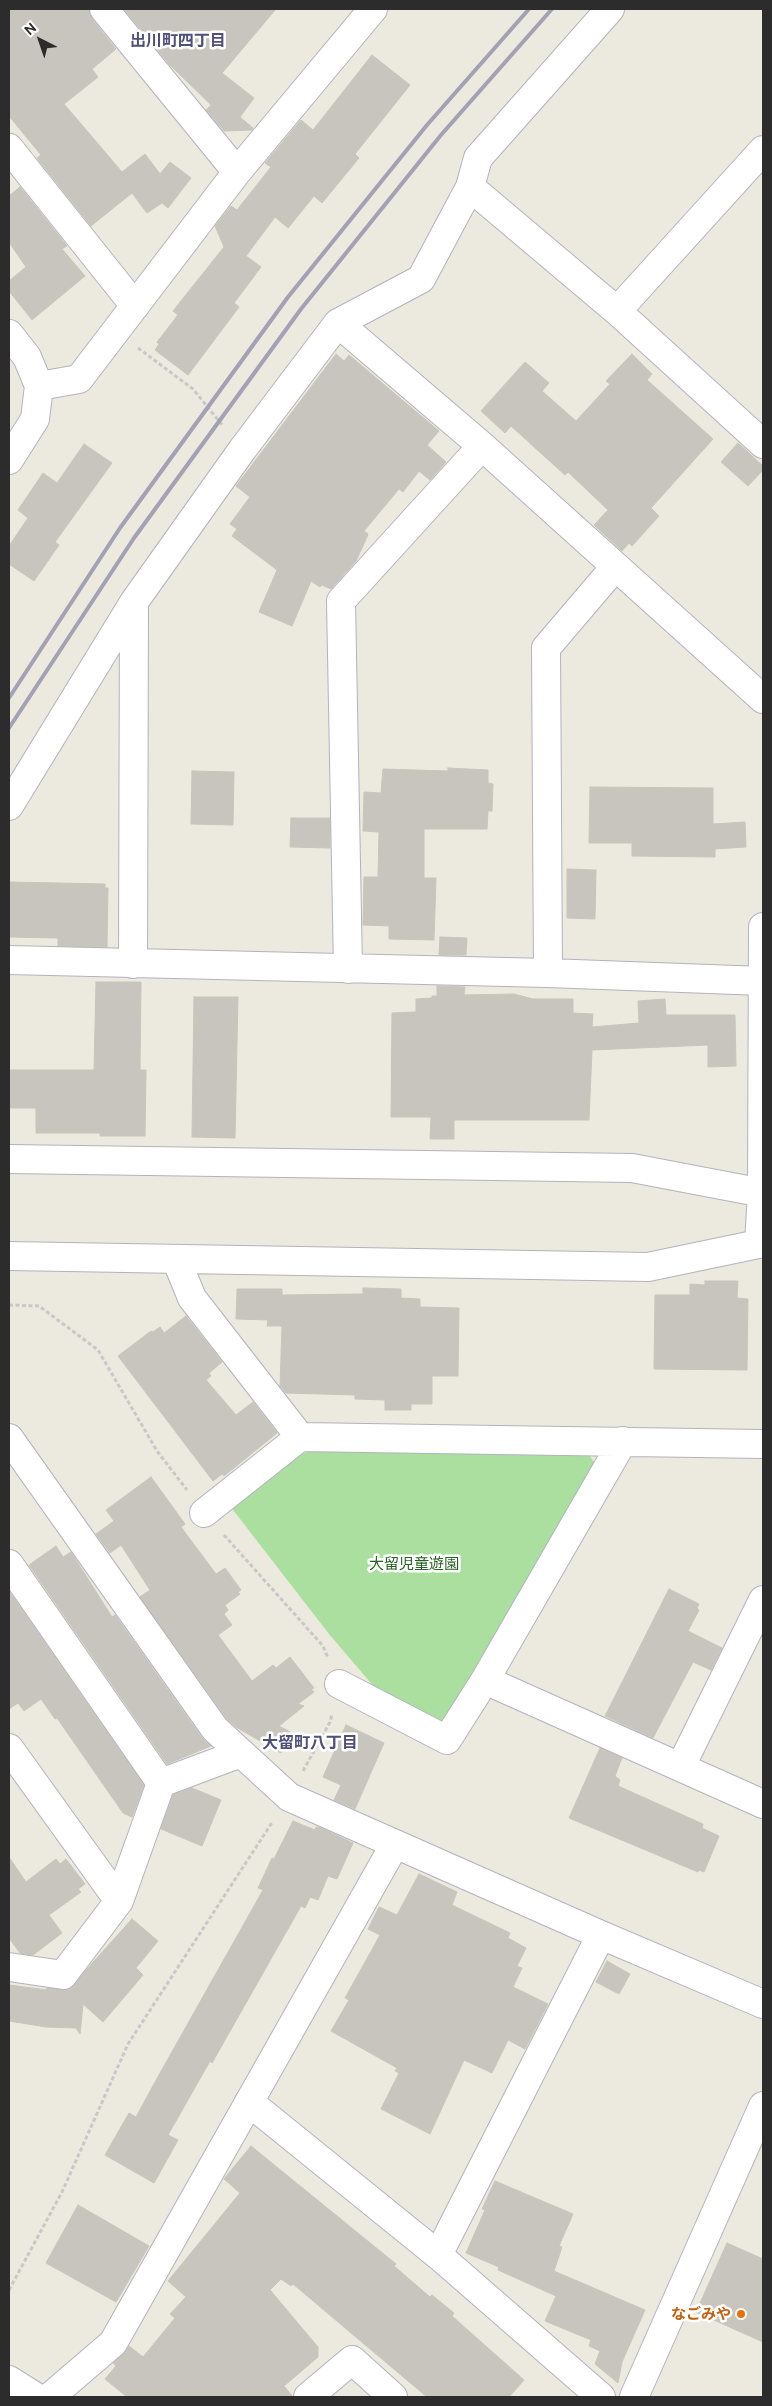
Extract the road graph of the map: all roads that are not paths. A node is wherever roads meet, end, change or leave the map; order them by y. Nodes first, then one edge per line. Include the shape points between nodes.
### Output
1 (104, 9) edge
2 (373, 9) edge
3 (610, 9) edge
4 (9, 148) edge
5 (763, 150) edge
6 (237, 172) junction
7 (470, 187) junction
8 (135, 306) junction
9 (617, 311) junction
10 (338, 323) junction
11 (9, 334) edge
12 (39, 386) junction
13 (759, 432) edge
14 (482, 446) junction
15 (9, 460) edge
16 (615, 567) junction
17 (134, 602) junction
18 (763, 699) edge
19 (9, 806) edge
20 (763, 926) edge
21 (9, 960) edge
22 (133, 964) junction
23 (348, 969) junction
24 (548, 973) junction
25 (763, 981) edge
26 (9, 1159) edge
27 (763, 1193) edge
28 (761, 1243) edge
29 (9, 1256) edge
30 (176, 1259) junction
31 (300, 1437) junction
32 (9, 1438) edge
33 (624, 1441) junction
34 (763, 1444) edge
35 (204, 1513) dead end
36 (9, 1564) edge
37 (763, 1600) edge
38 (485, 1680) junction
39 (339, 1684) dead end
40 (9, 1748) edge
41 (241, 1753) junction
42 (681, 1766) junction
43 (161, 1783) junction
44 (763, 1804) edge
45 (395, 1844) junction
46 (119, 1901) junction
47 (601, 1935) junction
48 (11, 1965) edge
49 (763, 2004) edge
50 (249, 2102) junction
51 (763, 2106) edge
52 (438, 2255) junction
53 (9, 2380) edge
54 (36, 2397) edge
55 (50, 2397) edge
56 (308, 2397) edge
57 (392, 2397) edge
58 (601, 2397) edge
59 (634, 2397) edge

1 - 6 street
2 - 6 street
3 - 7 street via 478,158
4 - 8 street
5 - 9 street
6 - 8 street
7 - 9 street
7 - 10 street via 421,279
8 - 12 street via 79,379
9 - 13 street
10 - 14 street
10 - 17 street via 242,450
11 - 12 street via 27,357
12 - 15 street via 35,419
14 - 16 street
14 - 23 street via 341,601
16 - 18 street
16 - 24 street via 546,648
17 - 19 street
17 - 22 street
20 - 25 street
21 - 22 street
22 - 23 street
23 - 24 street
24 - 25 street
25 - 27 street
26 - 27 street via 632,1168
27 - 28 street
28 - 30 street via 648,1267
29 - 30 street
30 - 31 street via 192,1298
31 - 33 street
31 - 35 street
32 - 41 street via 215,1729
33 - 34 street
33 - 38 street
36 - 43 street
37 - 42 street
38 - 39 street via 447,1740
38 - 42 street
40 - 46 street
41 - 43 street
41 - 45 street via 289,1797
42 - 44 street
43 - 46 street
45 - 47 street
45 - 50 street
46 - 48 street via 63,1974
47 - 49 street
47 - 52 street
50 - 52 street
50 - 55 street via 113,2343
51 - 59 street
52 - 58 street
53 - 54 street
56 - 57 street via 352,2360

